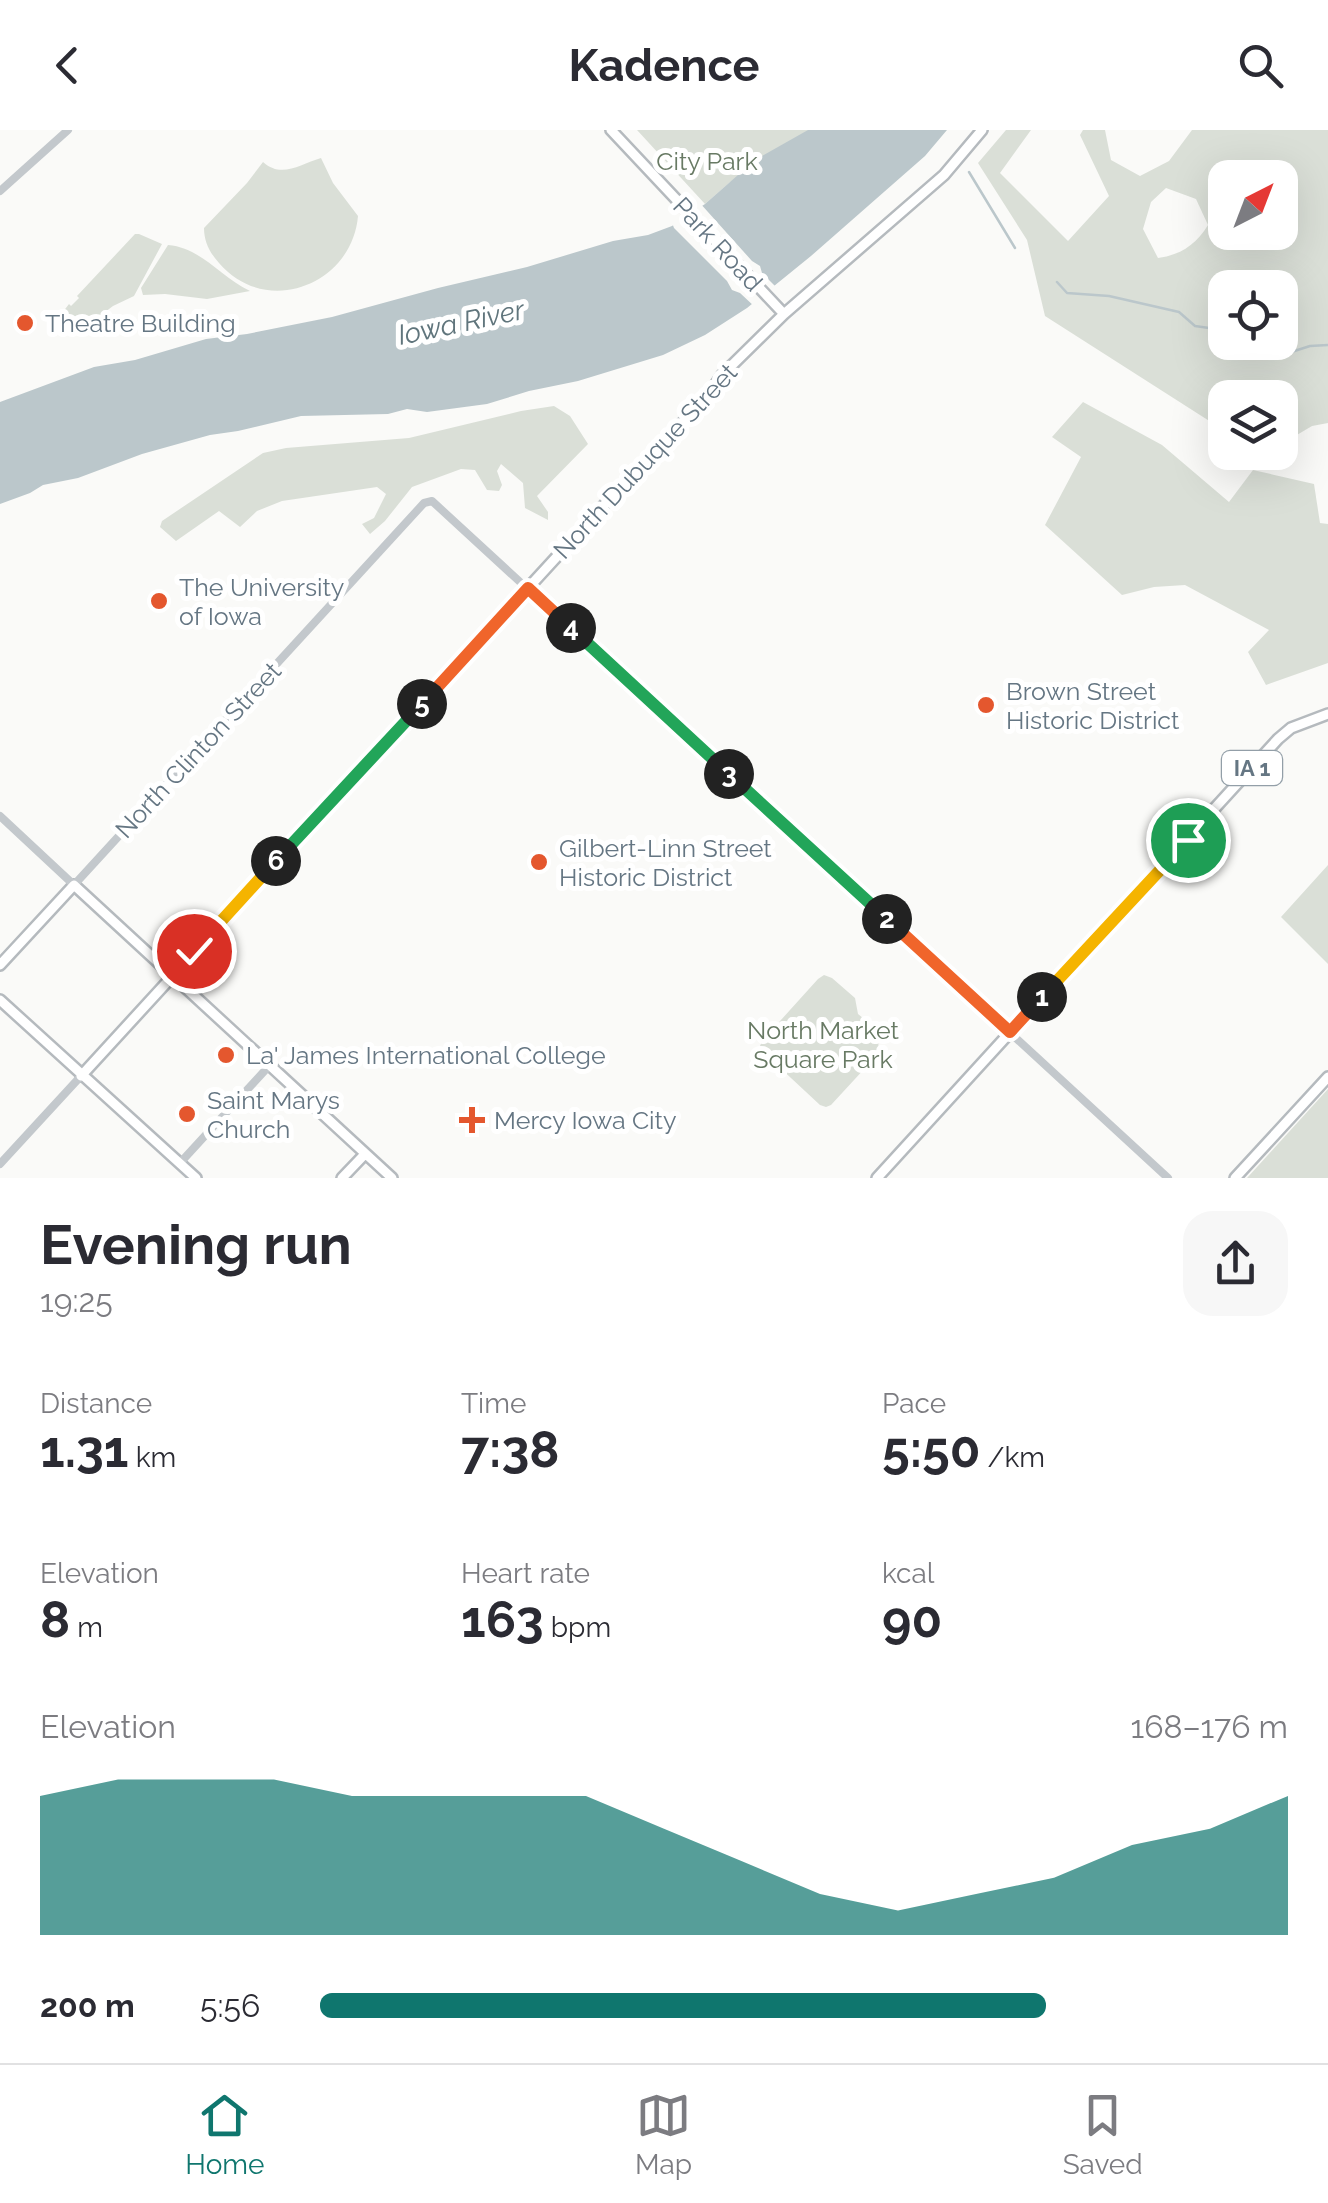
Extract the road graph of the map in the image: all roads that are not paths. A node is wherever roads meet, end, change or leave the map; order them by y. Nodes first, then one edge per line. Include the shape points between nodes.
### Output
1 (68, 130) edge
2 (611, 130) edge
3 (982, 130) edge
4 (0, 190) edge
5 (784, 314) junction
6 (528, 588) junction
7 (1328, 714) edge
8 (0, 816) edge
9 (74, 885) junction
10 (0, 966) edge
11 (172, 975) junction
12 (0, 1000) edge
13 (1010, 1032) junction
14 (268, 1066) junction
15 (81, 1076) junction
16 (1328, 1077) edge
17 (364, 1154) junction
18 (180, 1163) junction
19 (0, 1164) edge
20 (196, 1178) edge
21 (342, 1178) edge
22 (392, 1178) edge
23 (878, 1178) edge
24 (1168, 1178) edge
25 (1236, 1178) edge

1 - 4 street
2 - 5 main road, Park Road
3 - 5 main road, North Dubuque Street via 944,175
5 - 6 main road, North Dubuque Street
6 - 9 street, North Clinton Street via 440,506 424,503
6 - 11 main road, North Dubuque Street
6 - 13 street
7 - 13 main road, IA 1 via 1278,739
8 - 9 street
9 - 10 main road, North Clinton Street
9 - 11 main road
11 - 14 main road
11 - 15 main road, North Dubuque Street
12 - 15 main road
13 - 23 main road, IA 1
13 - 24 street
14 - 17 main road
14 - 18 street
15 - 18 main road
15 - 19 street, North Dubuque Street
16 - 25 main road
17 - 21 main road
17 - 22 main road
18 - 20 main road

